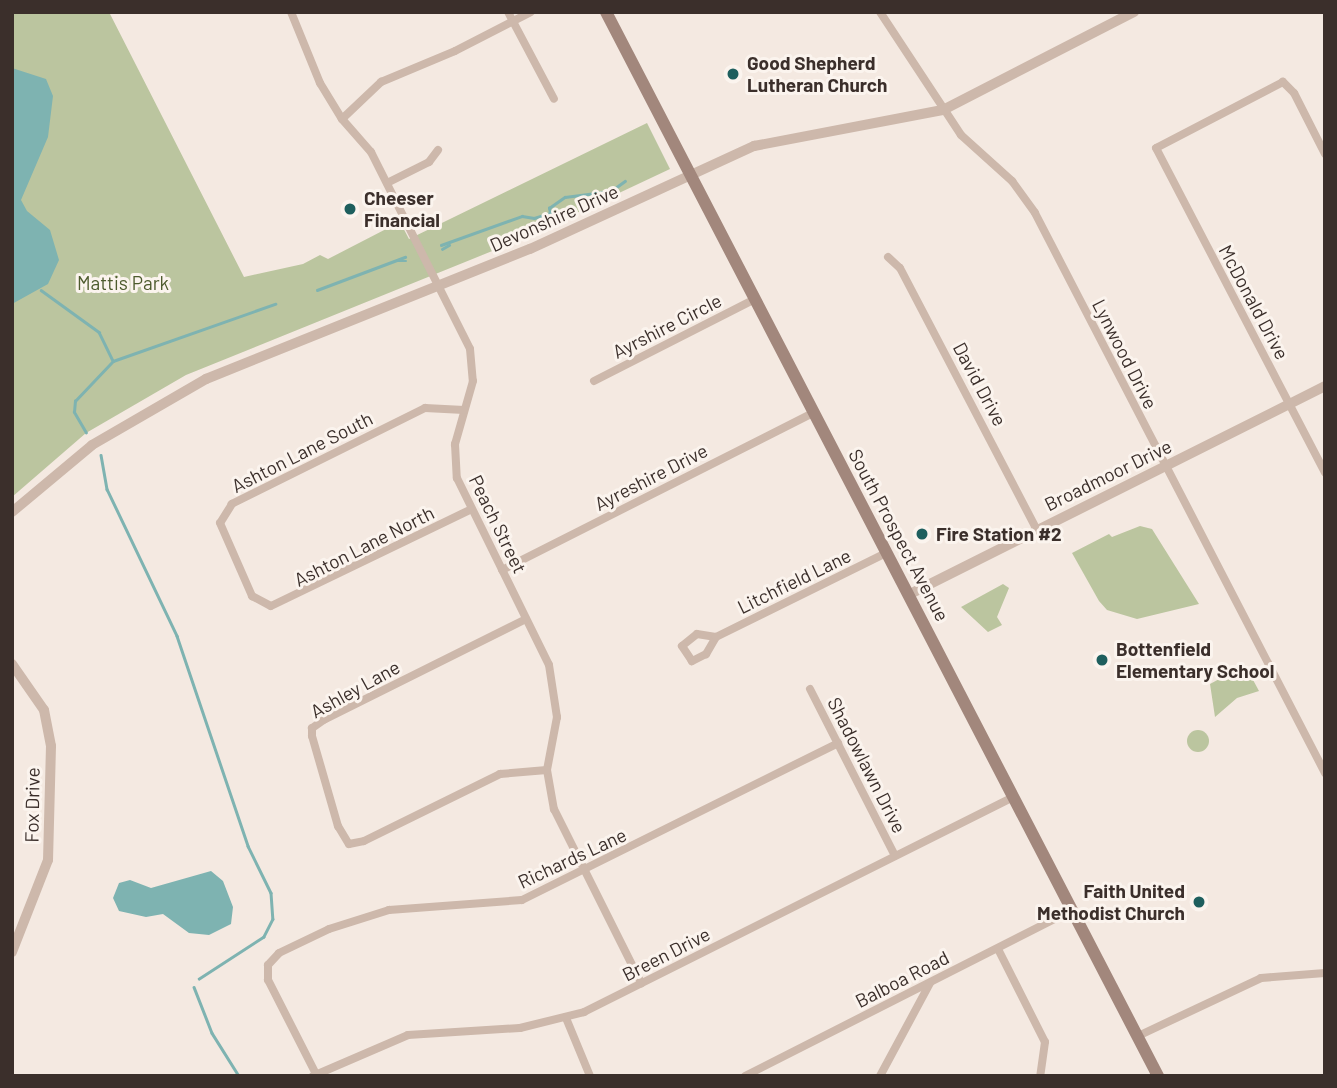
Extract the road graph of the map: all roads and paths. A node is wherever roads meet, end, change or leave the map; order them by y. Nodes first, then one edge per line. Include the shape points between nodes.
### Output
1 (291, 12) edge
2 (508, 12) edge
3 (531, 12) edge
4 (606, 12) edge
5 (880, 12) edge
6 (1134, 12) edge
7 (513, 22) junction
8 (554, 99) dead end
9 (943, 110) junction
10 (342, 118) junction
11 (438, 150) dead end
12 (1325, 154) edge
13 (690, 175) junction
14 (387, 183) junction
15 (888, 257) dead end
16 (440, 286) junction
17 (755, 299) junction
18 (594, 381) dead end
19 (1325, 386) edge
20 (1289, 404) junction
21 (464, 410) junction
22 (814, 413) junction
23 (1165, 466) junction
24 (1325, 473) edge
25 (470, 510) junction
26 (12, 512) edge
27 (1037, 530) junction
28 (886, 552) junction
29 (502, 570) junction
30 (908, 595) junction
31 (271, 606) joint
32 (526, 619) junction
33 (716, 637) dead end
34 (12, 664) edge
35 (810, 689) dead end
36 (838, 743) junction
37 (547, 770) junction
38 (1325, 773) edge
39 (1014, 797) junction
40 (895, 856) junction
41 (585, 871) junction
42 (1072, 910) junction
43 (998, 949) junction
44 (12, 952) edge
45 (1325, 973) edge
46 (931, 982) junction
47 (641, 983) junction
48 (566, 1018) junction
49 (1138, 1037) junction
50 (315, 1075) edge
51 (590, 1076) edge
52 (745, 1076) edge
53 (880, 1076) edge
54 (1040, 1076) edge
55 (1158, 1076) edge

1 - 10 street, Peach Street via 320,83
2 - 7 street
3 - 7 street
4 - 13 main road, South Prospect Avenue
5 - 9 street, Lynwood Drive
6 - 9 street, Devonshire Drive
7 - 8 street
7 - 10 street via 381,82
9 - 13 street, Devonshire Drive via 779,139
9 - 23 street, Lynwood Drive via 961,135 1012,181 1035,213
10 - 14 street, Peach Street via 371,152
11 - 14 street via 429,162
12 - 20 street, McDonald Drive via 1288,85 1279,83 1157,146
13 - 16 street, Devonshire Drive
13 - 17 main road, South Prospect Avenue
14 - 16 street, Peach Street
15 - 27 street, David Drive via 900,268
16 - 21 street, Peach Street via 470,349 473,380
16 - 26 street, Devonshire Drive via 175,394 80,454
17 - 18 street, Ayrshire Circle
17 - 22 main road, South Prospect Avenue
19 - 20 street, Broadmoor Drive
20 - 23 street, Broadmoor Drive
20 - 24 street, McDonald Drive
21 - 25 street, Peach Street via 455,444 455,467
21 - 31 street, Ashton Lane South via 425,408 224,511 220,523 225,541 252,596
22 - 28 main road, South Prospect Avenue
22 - 29 street, Ayreshire Drive
23 - 27 street, Broadmoor Drive
23 - 38 street, Lynwood Drive
25 - 29 street, Peach Street
25 - 31 street, Ashton Lane North
27 - 30 street, Broadmoor Drive
28 - 30 main road, South Prospect Avenue
28 - 33 street, Litchfield Lane
29 - 32 street, Peach Street
30 - 39 main road, South Prospect Avenue
32 - 37 street, Peach Street via 555,684 557,717
32 - 37 street, Ashley Lane via 325,719 312,728 312,736 338,826 349,844 364,841 500,774
34 - 44 street, Fox Drive via 44,710 51,746 48,860
35 - 36 street, Shadowlawn Drive
36 - 40 street, Shadowlawn Drive
36 - 41 street, Richards Lane
37 - 41 street, Peach Street via 554,809
39 - 40 street, Breen Drive
39 - 42 main road, South Prospect Avenue
40 - 47 street, Breen Drive
41 - 47 street, Peach Street
41 - 50 street, Richards Lane via 522,900 415,905 357,918 279,953 268,965 268,980
42 - 43 street, Balboa Road
42 - 49 main road, South Prospect Avenue
43 - 46 street, Balboa Road
43 - 54 street via 1045,1042
45 - 49 street via 1261,978
46 - 52 street, Balboa Road
46 - 53 street
47 - 48 street, Breen Drive
48 - 50 street, Breen Drive via 520,1028 408,1035
48 - 51 street
49 - 55 main road, South Prospect Avenue

